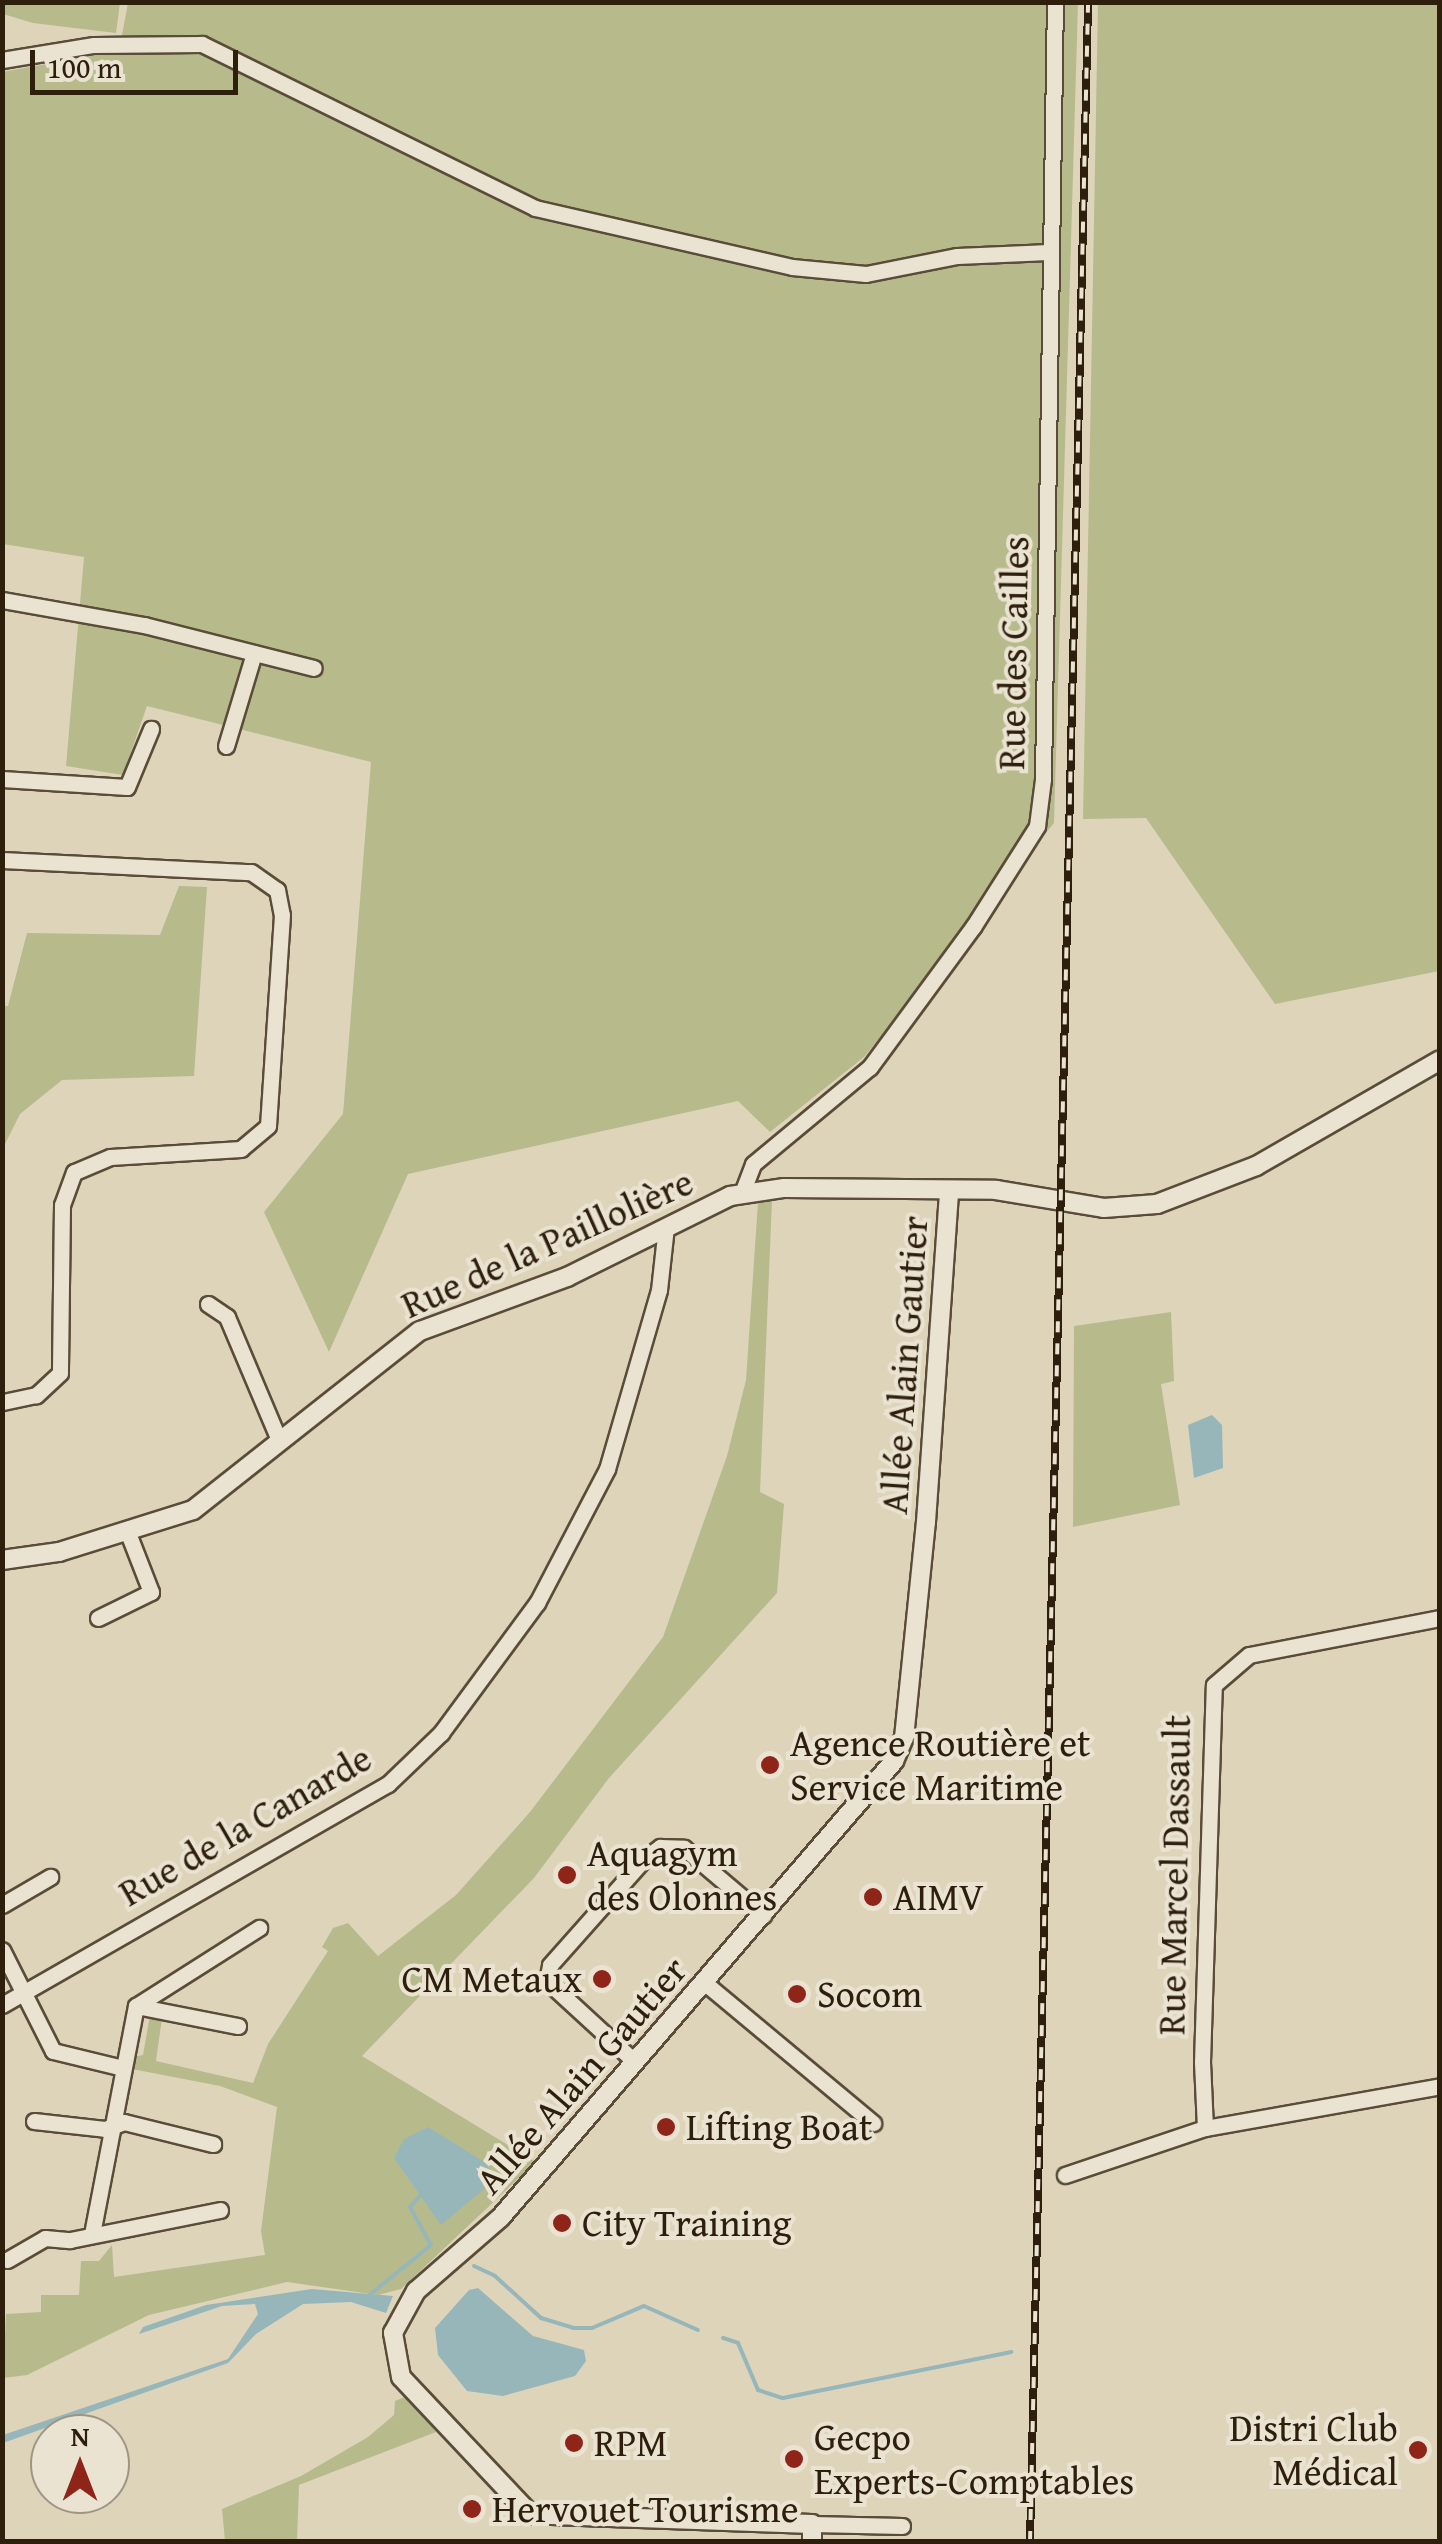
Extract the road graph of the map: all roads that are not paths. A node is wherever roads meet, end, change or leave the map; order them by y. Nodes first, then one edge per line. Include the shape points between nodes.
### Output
1 (1055, 2) edge
2 (2, 60) edge
3 (1050, 252) junction
4 (2, 600) edge
5 (254, 652) junction
6 (314, 668) dead end
7 (150, 729) dead end
8 (226, 746) dead end
9 (2, 779) edge
10 (2, 860) edge
11 (1440, 1060) edge
12 (950, 1190) junction
13 (742, 1193) junction
14 (666, 1228) junction
15 (208, 1304) dead end
16 (2, 1402) edge
17 (279, 1440) junction
18 (128, 1532) junction
19 (2, 1560) edge
20 (98, 1618) dead end
21 (1440, 1618) edge
22 (50, 1877) dead end
23 (2, 1905) edge
24 (763, 1915) junction
25 (259, 1928) dead end
26 (2, 1950) edge
27 (705, 1984) junction
28 (24, 1992) junction
29 (2, 2005) edge
30 (136, 2006) junction
31 (238, 2026) dead end
32 (634, 2062) junction
33 (123, 2068) junction
34 (1440, 2086) edge
35 (34, 2122) dead end
36 (874, 2124) dead end
37 (112, 2126) junction
38 (1206, 2128) junction
39 (213, 2144) dead end
40 (1065, 2175) dead end
41 (220, 2210) dead end
42 (92, 2234) junction
43 (6, 2260) dead end
44 (902, 2526) dead end
45 (812, 2533) edge

1 - 3 street, Rue des Cailles
2 - 3 street via 94,46 202,44 535,208 792,267 866,274 957,256
3 - 13 street, Rue des Cailles via 1037,826 870,1068 760,1157 743,1178
4 - 5 street
5 - 6 street
5 - 8 street
7 - 9 street via 128,787
10 - 16 street via 260,875 280,899 268,1126 241,1149 110,1157 74,1172 63,1194 60,1373 36,1396
11 - 12 street, Rue de la Paillolière via 1213,1186 1127,1208
12 - 13 street, Rue de la Paillolière
12 - 24 street, Allée Alain Gautier via 904,1738 878,1782
13 - 14 street, Rue de la Paillolière
14 - 17 street, Rue de la Paillolière via 566,1277 420,1331
14 - 28 street, Rue de la Canarde via 658,1290 607,1469 537,1603 440,1733 388,1784
15 - 17 street via 227,1317
17 - 18 street, Rue de la Paillolière via 194,1510
18 - 19 street, Rue de la Paillolière
18 - 20 street via 150,1592
21 - 38 street, Rue Marcel Dassault via 1250,1655 1214,1685 1202,2062
22 - 23 street
24 - 27 street, Allée Alain Gautier
24 - 32 street via 684,1848 660,1847 550,1965 548,1980
25 - 30 street
26 - 28 street
27 - 32 street, Allée Alain Gautier
27 - 36 street
28 - 29 street, Rue de la Canarde
28 - 33 street via 53,2051
30 - 31 street
30 - 33 street
32 - 45 street, Allée Alain Gautier via 501,2216 404,2305 394,2332 398,2371 530,2514
33 - 37 street
34 - 38 street
35 - 37 street
37 - 39 street via 124,2122
37 - 42 street
38 - 40 street
41 - 42 street
42 - 43 street via 45,2238
44 - 45 street, Allée Alain Gautier

